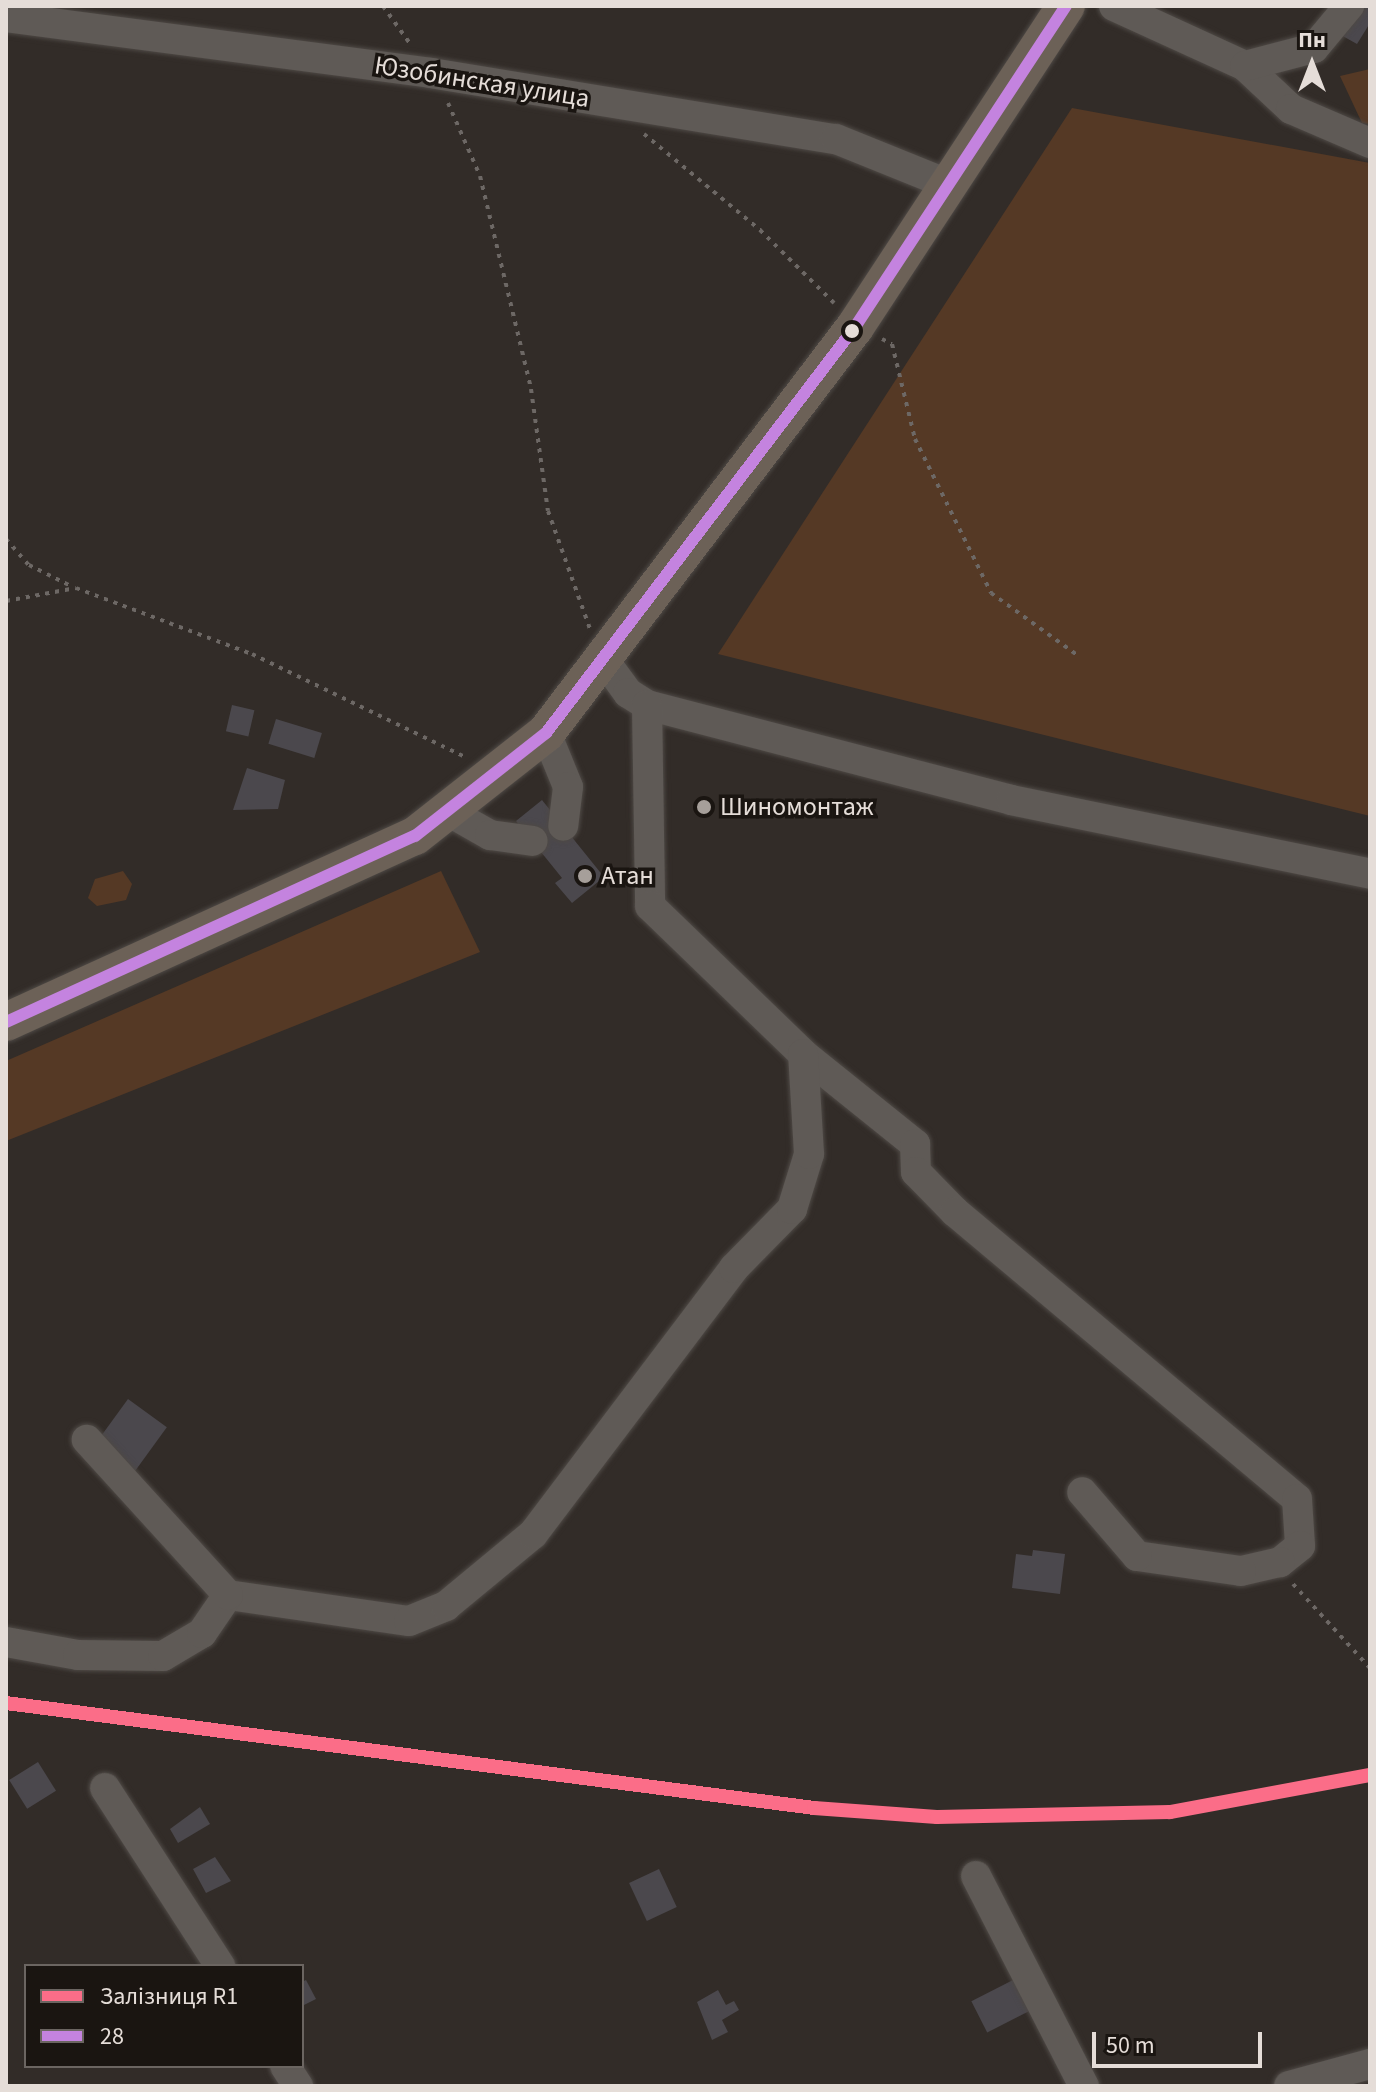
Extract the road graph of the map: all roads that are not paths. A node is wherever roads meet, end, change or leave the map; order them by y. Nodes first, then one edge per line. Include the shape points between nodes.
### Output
1 (1066, 6) edge
2 (1114, 6) edge
3 (1349, 6) edge
4 (6, 17) edge
5 (1245, 66) junction
6 (1370, 143) edge
7 (950, 185) junction
8 (604, 660) junction
9 (647, 705) junction
10 (546, 733) junction
11 (451, 813) junction
12 (563, 826) dead end
13 (533, 841) dead end
14 (1370, 874) edge
15 (6, 1022) edge
16 (803, 1054) junction
17 (87, 1440) dead end
18 (1082, 1492) dead end
19 (228, 1595) junction
20 (6, 1642) edge
21 (105, 1788) dead end
22 (976, 1876) dead end
23 (219, 1964) edge
24 (1370, 2064) edge
25 (286, 2068) edge
26 (1323, 2082) edge
27 (298, 2086) edge
28 (1084, 2086) edge
29 (1289, 2086) edge

1 - 7 main road
2 - 5 street
3 - 5 street via 1314,48
4 - 7 street, Юзобинская улица via 431,73 836,139
5 - 6 street via 1291,109
7 - 8 main road via 855,327
8 - 9 street via 628,693
8 - 10 main road
9 - 14 street via 1011,800
9 - 16 street via 650,906
10 - 11 main road
10 - 12 street via 568,787
11 - 13 street via 490,835
11 - 15 main road via 415,836
16 - 18 street via 915,1144 916,1172 955,1212 1297,1499 1300,1546 1274,1563 1241,1571 1137,1556
16 - 19 street via 809,1154 792,1209 734,1268 533,1534 446,1606 409,1621
17 - 19 street
19 - 20 street via 202,1633 163,1656 78,1655
21 - 23 street
22 - 28 street
24 - 26 street
25 - 27 street
26 - 29 street

